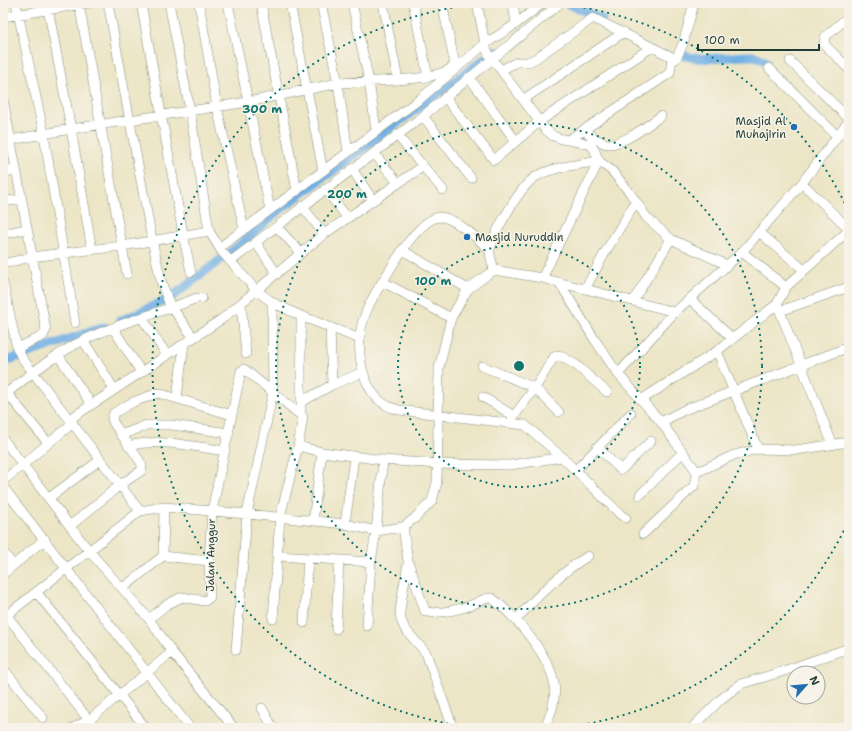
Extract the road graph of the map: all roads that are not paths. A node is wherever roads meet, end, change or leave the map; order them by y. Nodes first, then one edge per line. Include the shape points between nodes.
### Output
1 (16, 3) edge
2 (83, 3) edge
3 (108, 3) edge
4 (140, 3) edge
5 (169, 3) edge
6 (200, 3) edge
7 (228, 3) edge
8 (261, 3) edge
9 (290, 3) edge
10 (321, 3) edge
11 (352, 3) edge
12 (383, 3) edge
13 (413, 3) edge
14 (442, 3) edge
15 (477, 3) edge
16 (513, 3) edge
17 (543, 3) edge
18 (694, 3) edge
19 (558, 5) dead end
20 (47, 6) edge
21 (18, 14) junction
22 (849, 16) edge
23 (3, 17) edge
24 (516, 24) junction
25 (624, 32) junction
26 (485, 44) junction
27 (652, 47) junction
28 (491, 56) junction
29 (470, 57) junction
30 (672, 58) junction
31 (790, 61) dead end
32 (455, 65) junction
33 (769, 68) dead end
34 (849, 69) edge
35 (502, 70) junction
36 (428, 77) junction
37 (469, 77) junction
38 (398, 80) junction
39 (369, 81) junction
40 (338, 83) junction
41 (308, 90) junction
42 (278, 97) junction
43 (445, 97) junction
44 (524, 99) junction
45 (248, 102) junction
46 (4, 106) edge
47 (217, 107) junction
48 (190, 111) junction
49 (161, 115) junction
50 (423, 116) junction
51 (661, 116) dead end
52 (131, 119) junction
53 (849, 120) edge
54 (540, 121) junction
55 (101, 124) junction
56 (71, 129) junction
57 (376, 130) junction
58 (583, 130) junction
59 (839, 133) junction
60 (44, 134) junction
61 (397, 135) junction
62 (849, 137) edge
63 (570, 139) junction
64 (11, 140) junction
65 (516, 140) junction
66 (348, 152) junction
67 (374, 153) junction
68 (599, 161) junction
69 (422, 167) junction
70 (352, 169) junction
71 (16, 170) junction
72 (323, 171) junction
73 (3, 173) edge
74 (471, 178) dead end
75 (398, 183) junction
76 (802, 183) junction
77 (325, 189) junction
78 (443, 190) dead end
79 (297, 191) junction
80 (21, 198) junction
81 (372, 199) junction
82 (3, 202) edge
83 (635, 203) junction
84 (302, 206) junction
85 (270, 210) junction
86 (348, 217) junction
87 (277, 227) junction
88 (26, 229) junction
89 (244, 229) junction
90 (209, 231) junction
91 (759, 232) junction
92 (848, 232) edge
93 (3, 234) edge
94 (183, 234) junction
95 (324, 234) junction
96 (671, 239) junction
97 (152, 240) junction
98 (256, 243) junction
99 (122, 246) junction
100 (92, 250) junction
101 (402, 250) junction
102 (490, 251) junction
103 (742, 252) junction
104 (301, 253) junction
105 (64, 254) junction
106 (225, 255) junction
107 (31, 257) junction
108 (3, 264) edge
109 (727, 265) junction
110 (494, 270) junction
111 (804, 270) junction
112 (192, 272) dead end
113 (127, 274) dead end
114 (277, 274) junction
115 (542, 278) junction
116 (383, 282) junction
117 (559, 282) junction
118 (3, 283) edge
119 (786, 287) junction
120 (849, 287) edge
121 (468, 289) junction
122 (585, 289) junction
123 (257, 291) junction
124 (202, 298) dead end
125 (690, 299) junction
126 (632, 301) junction
127 (272, 302) junction
128 (240, 304) junction
129 (173, 308) junction
130 (778, 308) junction
131 (675, 312) junction
132 (301, 316) junction
133 (142, 318) junction
134 (451, 318) junction
135 (75, 323) dead end
136 (330, 327) junction
137 (113, 328) junction
138 (193, 337) junction
139 (732, 338) junction
140 (360, 339) junction
141 (83, 340) junction
142 (184, 344) junction
143 (849, 347) edge
144 (717, 351) junction
145 (19, 353) junction
146 (246, 354) dead end
147 (58, 355) junction
148 (167, 355) junction
149 (801, 364) junction
150 (482, 366) dead end
151 (33, 372) junction
152 (141, 372) junction
153 (363, 372) junction
154 (618, 374) junction
155 (332, 385) junction
156 (535, 388) junction
157 (114, 389) junction
158 (732, 391) junction
159 (273, 392) junction
160 (607, 392) dead end
161 (5, 394) edge
162 (483, 397) dead end
163 (177, 398) junction
164 (641, 400) junction
165 (301, 402) junction
166 (91, 404) junction
167 (560, 412) dead end
168 (301, 413) junction
169 (631, 413) dead end
170 (232, 415) junction
171 (437, 415) junction
172 (512, 420) junction
173 (71, 421) junction
174 (662, 422) junction
175 (229, 433) junction
176 (120, 435) junction
177 (3, 439) edge
178 (651, 441) dead end
179 (849, 442) edge
180 (48, 443) junction
181 (832, 443) junction
182 (128, 446) junction
183 (298, 446) junction
184 (597, 447) junction
185 (758, 449) junction
186 (225, 451) junction
187 (322, 452) junction
188 (683, 452) junction
189 (354, 457) junction
190 (562, 457) junction
191 (100, 460) junction
192 (383, 460) junction
193 (436, 464) junction
194 (22, 466) junction
195 (576, 470) junction
196 (697, 472) junction
197 (3, 481) edge
198 (120, 485) junction
199 (3, 486) edge
200 (640, 495) dead end
201 (49, 498) junction
202 (164, 507) junction
203 (140, 511) junction
204 (212, 511) junction
205 (247, 514) junction
206 (280, 517) junction
207 (626, 518) dead end
208 (313, 521) junction
209 (345, 524) junction
210 (70, 526) junction
211 (403, 527) junction
212 (376, 531) junction
213 (643, 534) dead end
214 (45, 539) junction
215 (89, 551) junction
216 (3, 552) edge
217 (164, 556) junction
218 (278, 556) junction
219 (588, 556) dead end
220 (308, 558) junction
221 (339, 560) junction
222 (209, 561) junction
223 (408, 561) junction
224 (371, 562) junction
225 (14, 565) junction
226 (68, 568) junction
227 (3, 574) edge
228 (124, 588) junction
229 (37, 593) junction
230 (4, 615) edge
231 (149, 619) junction
232 (273, 619) dead end
233 (517, 619) junction
234 (304, 623) dead end
235 (367, 626) dead end
236 (336, 629) dead end
237 (849, 648) edge
238 (236, 650) dead end
239 (172, 652) junction
240 (3, 668) edge
241 (147, 672) junction
242 (119, 695) junction
243 (262, 708) dead end
244 (43, 718) dead end
245 (89, 720) junction
246 (232, 725) edge
247 (73, 728) edge
248 (95, 728) edge
249 (146, 728) edge
250 (190, 728) edge
251 (223, 728) edge
252 (273, 728) edge
253 (454, 728) edge
254 (544, 728) edge
255 (692, 728) edge

1 - 21 street
2 - 20 street
2 - 55 street
3 - 52 street
4 - 49 street
5 - 48 street
6 - 47 street
7 - 45 street
8 - 42 street
9 - 41 street
10 - 40 street
11 - 39 street
12 - 38 street
13 - 36 street
14 - 32 street
15 - 26 street
16 - 24 street
17 - 24 street
18 - 30 street via 679,57
19 - 28 street
20 - 21 street
20 - 56 street
21 - 23 street
21 - 60 street
22 - 34 street via 823,40
24 - 26 street
25 - 27 street
25 - 35 street via 591,18 535,59 517,62
25 - 44 street
26 - 28 street
26 - 29 street
27 - 30 street
27 - 54 street
28 - 35 street
28 - 37 street
29 - 32 street
29 - 57 street via 420,99
30 - 58 street via 670,74
31 - 53 street
32 - 36 street via 447,71
33 - 59 street
35 - 44 street
36 - 38 street
37 - 43 street
37 - 65 street
38 - 39 street
39 - 40 street
39 - 57 street
40 - 41 street
40 - 66 street
41 - 42 street
41 - 72 street
42 - 45 street
42 - 79 street
43 - 50 street
43 - 65 street via 494,160
44 - 54 street
45 - 47 street
45 - 85 street
46 - 64 street
47 - 48 street
47 - 89 street
48 - 49 street
48 - 90 street
49 - 52 street
49 - 94 street
50 - 61 street
50 - 74 street
51 - 58 street via 624,140 613,144 604,143
52 - 55 street
52 - 97 street
53 - 59 street
54 - 63 street via 554,136
54 - 65 street
55 - 56 street
55 - 99 street
56 - 60 street
56 - 100 street
57 - 66 street
58 - 63 street
59 - 62 street
59 - 76 street
60 - 64 street
60 - 105 street
61 - 67 street
61 - 69 street
63 - 68 street via 590,144
64 - 71 street
66 - 72 street
67 - 70 street
67 - 75 street
68 - 83 street via 612,171
68 - 102 street via 548,172 528,182 513,201
68 - 115 street
69 - 75 street
69 - 78 street
70 - 77 street
70 - 81 street
71 - 73 street
71 - 80 street
72 - 79 street
75 - 81 street
76 - 91 street
76 - 92 street via 846,226
77 - 84 street
77 - 86 street
79 - 85 street
80 - 82 street
80 - 88 street
81 - 86 street
83 - 96 street via 647,218
83 - 122 street
84 - 87 street
84 - 95 street
85 - 89 street
86 - 95 street
87 - 98 street
87 - 104 street
88 - 93 street
88 - 107 street
89 - 106 street
90 - 94 street
90 - 106 street
91 - 103 street
91 - 111 street
92 - 111 street
94 - 97 street
94 - 112 street
95 - 104 street
96 - 109 street
96 - 126 street
97 - 99 street
97 - 129 street via 165,294
98 - 106 street
98 - 114 street
99 - 100 street
99 - 113 street
100 - 105 street
101 - 102 street via 425,224 439,217 447,218 465,228
101 - 116 street
101 - 121 street
102 - 110 street
103 - 109 street
103 - 119 street
104 - 114 street
105 - 107 street
105 - 135 street
106 - 123 street
107 - 108 street
107 - 145 street via 46,332
109 - 125 street
110 - 115 street
110 - 121 street
111 - 119 street
114 - 123 street
115 - 117 street
116 - 134 street
116 - 140 street via 366,310
117 - 122 street
117 - 154 street
118 - 145 street
119 - 130 street
120 - 130 street
121 - 134 street
122 - 126 street
123 - 127 street
123 - 128 street
124 - 129 street
125 - 131 street
125 - 139 street
126 - 131 street
127 - 132 street
127 - 159 street
128 - 138 street
128 - 146 street
129 - 133 street
129 - 138 street
130 - 139 street
130 - 149 street
131 - 154 street
132 - 136 street
132 - 165 street
133 - 137 street
133 - 148 street
134 - 171 street via 439,368
136 - 140 street
136 - 155 street
137 - 141 street
137 - 152 street
138 - 142 street
139 - 144 street
140 - 153 street
141 - 147 street
141 - 157 street
142 - 148 street
142 - 163 street
143 - 149 street
144 - 158 street
144 - 164 street
145 - 151 street
147 - 151 street
147 - 166 street
148 - 152 street
149 - 158 street
149 - 181 street
150 - 156 street
151 - 161 street
151 - 173 street
152 - 157 street
153 - 155 street
153 - 171 street via 370,389 386,406
154 - 164 street
155 - 165 street
156 - 160 street via 554,358 559,355 576,365
156 - 167 street
156 - 172 street
157 - 166 street
158 - 174 street via 684,410
158 - 185 street
159 - 168 street
159 - 170 street, Jalan Anggur via 245,369 242,370
159 - 205 street
161 - 180 street
162 - 172 street
163 - 170 street
163 - 176 street via 158,393 133,402 114,413 112,418
164 - 174 street
165 - 168 street
166 - 173 street
168 - 183 street via 303,418
169 - 184 street
170 - 175 street, Jalan Anggur
171 - 172 street
171 - 193 street
172 - 190 street via 525,425
173 - 180 street
173 - 191 street
174 - 188 street
175 - 176 street via 172,425 147,425
175 - 186 street, Jalan Anggur
176 - 182 street
177 - 194 street
178 - 184 street via 621,470
179 - 181 street
180 - 194 street
181 - 185 street via 796,450
182 - 186 street via 165,441
182 - 198 street via 142,463 142,467 141,471
183 - 187 street
183 - 206 street
184 - 195 street
185 - 196 street via 734,454
186 - 204 street, Jalan Anggur
187 - 189 street
187 - 208 street
188 - 196 street
188 - 200 street
189 - 192 street
189 - 209 street
190 - 193 street via 510,465
190 - 195 street
191 - 198 street
191 - 201 street
192 - 193 street
192 - 212 street
193 - 211 street via 437,482 432,501
194 - 197 street
194 - 201 street
195 - 207 street
196 - 213 street via 694,486
198 - 203 street
198 - 210 street
199 - 214 street
201 - 210 street
202 - 203 street
202 - 204 street
202 - 217 street
203 - 215 street
204 - 205 street
204 - 222 street, Jalan Anggur
205 - 206 street
205 - 238 street
206 - 208 street
206 - 218 street
208 - 209 street
209 - 212 street
210 - 215 street
211 - 212 street
211 - 223 street
212 - 224 street
214 - 225 street
214 - 226 street
215 - 226 street
215 - 228 street
216 - 225 street
217 - 222 street
217 - 228 street
218 - 220 street
218 - 232 street
219 - 233 street via 567,568
220 - 221 street
220 - 234 street
221 - 224 street
221 - 236 street
222 - 231 street, Jalan Anggur via 209,599 202,601 182,597 166,605
223 - 233 street via 419,597 427,612 451,611 488,598 496,601
223 - 253 street via 401,620 405,629 426,653
224 - 235 street
225 - 227 street
226 - 229 street
226 - 241 street
228 - 231 street
229 - 230 street
229 - 242 street
230 - 245 street
231 - 239 street
233 - 254 street via 546,657 552,672 553,709
237 - 255 street via 741,684 721,699
239 - 241 street
239 - 246 street
240 - 244 street
241 - 242 street
241 - 250 street
242 - 245 street
242 - 249 street
243 - 252 street
245 - 247 street
245 - 248 street
246 - 251 street

